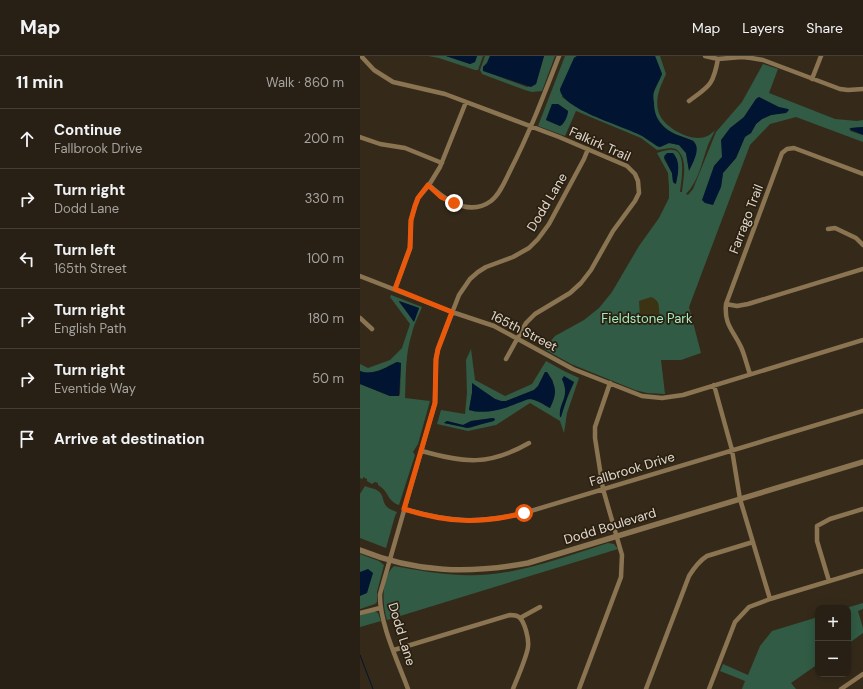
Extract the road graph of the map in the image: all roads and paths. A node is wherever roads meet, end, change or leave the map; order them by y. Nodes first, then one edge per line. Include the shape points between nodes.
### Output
1 (361, 56) edge
2 (559, 56) edge
3 (705, 56) edge
4 (821, 56) edge
5 (751, 57) edge
6 (718, 59) junction
7 (812, 79) junction
8 (863, 89) edge
9 (689, 101) dead end
10 (466, 102) junction
11 (532, 127) junction
12 (360, 137) edge
13 (588, 149) junction
14 (442, 162) junction
15 (863, 174) edge
16 (428, 185) junction
17 (828, 229) dead end
18 (863, 245) edge
19 (863, 269) edge
20 (360, 276) edge
21 (395, 289) junction
22 (726, 304) junction
23 (452, 312) junction
24 (360, 318) edge
25 (372, 329) dead end
26 (518, 338) junction
27 (863, 340) edge
28 (506, 359) dead end
29 (750, 374) junction
30 (610, 383) junction
31 (714, 385) junction
32 (863, 411) edge
33 (529, 443) dead end
34 (732, 450) junction
35 (422, 451) junction
36 (863, 462) edge
37 (603, 489) junction
38 (740, 499) junction
39 (404, 509) junction
40 (863, 509) edge
41 (812, 524) dead end
42 (817, 526) junction
43 (617, 536) junction
44 (753, 542) junction
45 (360, 550) edge
46 (389, 560) junction
47 (863, 571) edge
48 (829, 581) junction
49 (770, 599) junction
50 (540, 607) dead end
51 (380, 608) junction
52 (360, 613) edge
53 (520, 618) junction
54 (394, 650) junction
55 (863, 674) edge
56 (408, 689) edge
57 (513, 689) edge
58 (579, 689) edge
59 (646, 689) edge
60 (710, 689) edge
61 (841, 689) edge

1 - 10 street, Falkirk Trail via 374,70 393,82 432,90
2 - 11 street
3 - 6 street
4 - 7 street
5 - 6 street
5 - 7 street
6 - 9 street via 712,82
7 - 8 street via 840,89
10 - 11 street, Falkirk Trail
10 - 14 street
11 - 13 street, Falkirk Trail
11 - 16 street via 499,193 491,201 472,208 463,207 441,197
12 - 14 street via 380,144 406,148
13 - 23 street, Dodd Lane via 542,234 524,251 481,269 459,295
13 - 26 street, Falkirk Trail via 633,171 638,181 637,197 581,283 570,293 535,314 526,323
14 - 16 street
15 - 22 street, Farrago Trail via 794,148 787,149
16 - 21 street via 415,206 411,220 410,248
17 - 18 street via 835,228 856,238
19 - 22 street via 748,304
20 - 21 street, 165th Street
21 - 23 street, 165th Street
22 - 29 street, Farrago Trail via 729,327 741,347
23 - 26 street, 165th Street via 494,326
23 - 35 street, Dodd Lane via 438,349 435,403
24 - 25 street
26 - 28 street, Falkirk Trail
26 - 30 street, 165th Street via 563,364
27 - 29 street, 165th Street
29 - 31 street, 165th Street
30 - 31 street, 165th Street via 654,398 676,396
30 - 37 street via 595,427
31 - 34 street
32 - 34 street, Fallbrook Drive
33 - 35 street via 508,454 482,460 455,460
34 - 37 street, Fallbrook Drive
34 - 38 street
35 - 39 street, Dodd Lane
36 - 38 street, Dodd Boulevard
37 - 39 street, Fallbrook Drive via 505,518 444,519
37 - 43 street
38 - 43 street, Dodd Boulevard
38 - 44 street
39 - 46 street, Dodd Lane
40 - 42 street via 830,519
41 - 42 street
42 - 48 street via 817,541
43 - 46 street, Dodd Boulevard via 528,563 487,570 431,569
43 - 58 street via 622,555 621,577
44 - 49 street
44 - 59 street via 707,556 695,566
45 - 46 street, Dodd Boulevard
46 - 51 street, Dodd Lane via 381,586
47 - 48 street
48 - 49 street
49 - 60 street via 749,607 735,622
50 - 53 street
51 - 52 street
51 - 54 street, Dodd Lane
53 - 54 street via 510,615
53 - 57 street via 526,632 528,648
54 - 56 street, Dodd Lane
55 - 61 street

